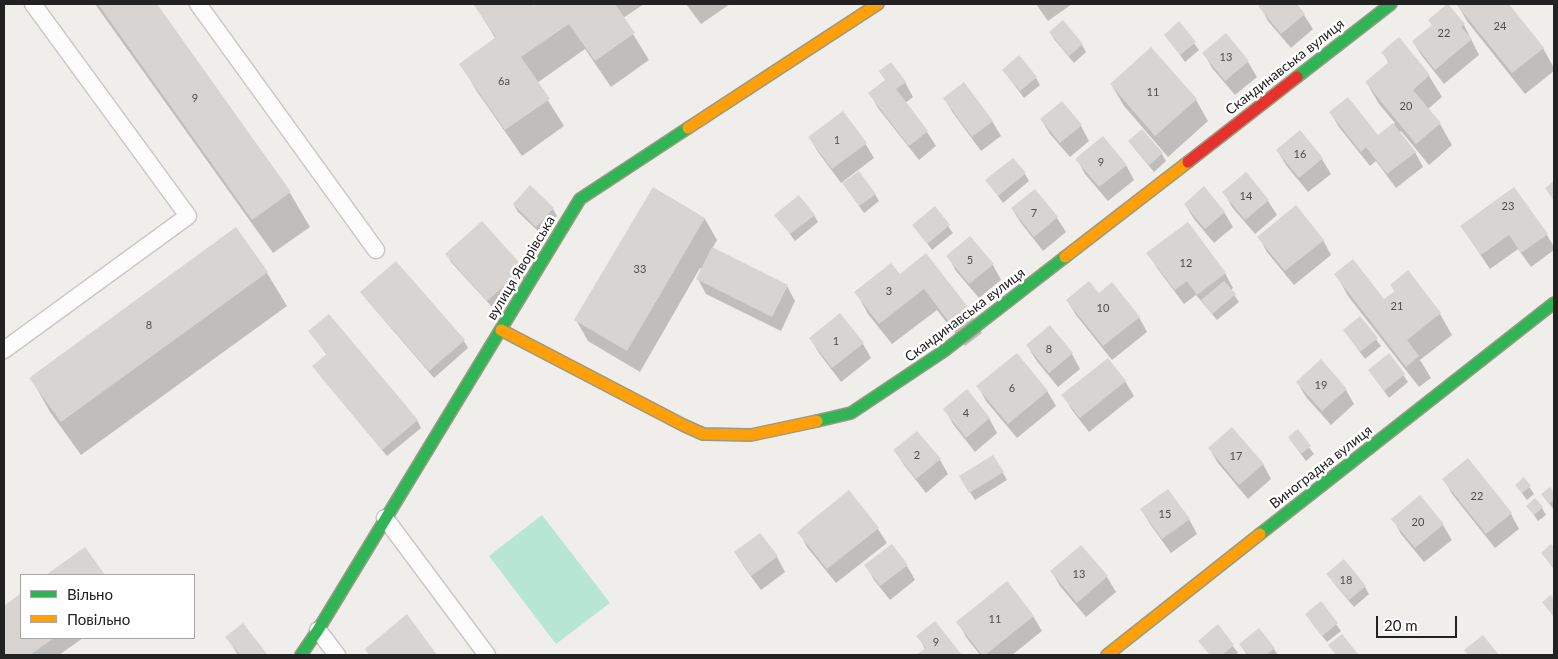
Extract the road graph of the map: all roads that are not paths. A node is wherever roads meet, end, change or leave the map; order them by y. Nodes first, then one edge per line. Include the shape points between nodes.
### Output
1 (33, 4) edge
2 (198, 4) edge
3 (878, 4) edge
4 (1392, 4) edge
5 (376, 250) dead end
6 (1554, 303) edge
7 (501, 330) junction
8 (4, 350) edge
9 (385, 518) junction
10 (318, 630) junction
11 (301, 655) edge
12 (337, 655) edge
13 (487, 655) edge
14 (1107, 655) edge

1 - 8 lane via 188,216
2 - 5 lane
3 - 7 street, вулиця Яворівська via 580,199
4 - 7 street, Скандинавська вулиця via 944,352 851,413 751,435 703,434
6 - 14 street, Виноградна вулиця
7 - 9 street, вулиця Яворівська
9 - 10 street, вулиця Яворівська
9 - 13 lane
10 - 11 street, вулиця Яворівська
10 - 12 lane

